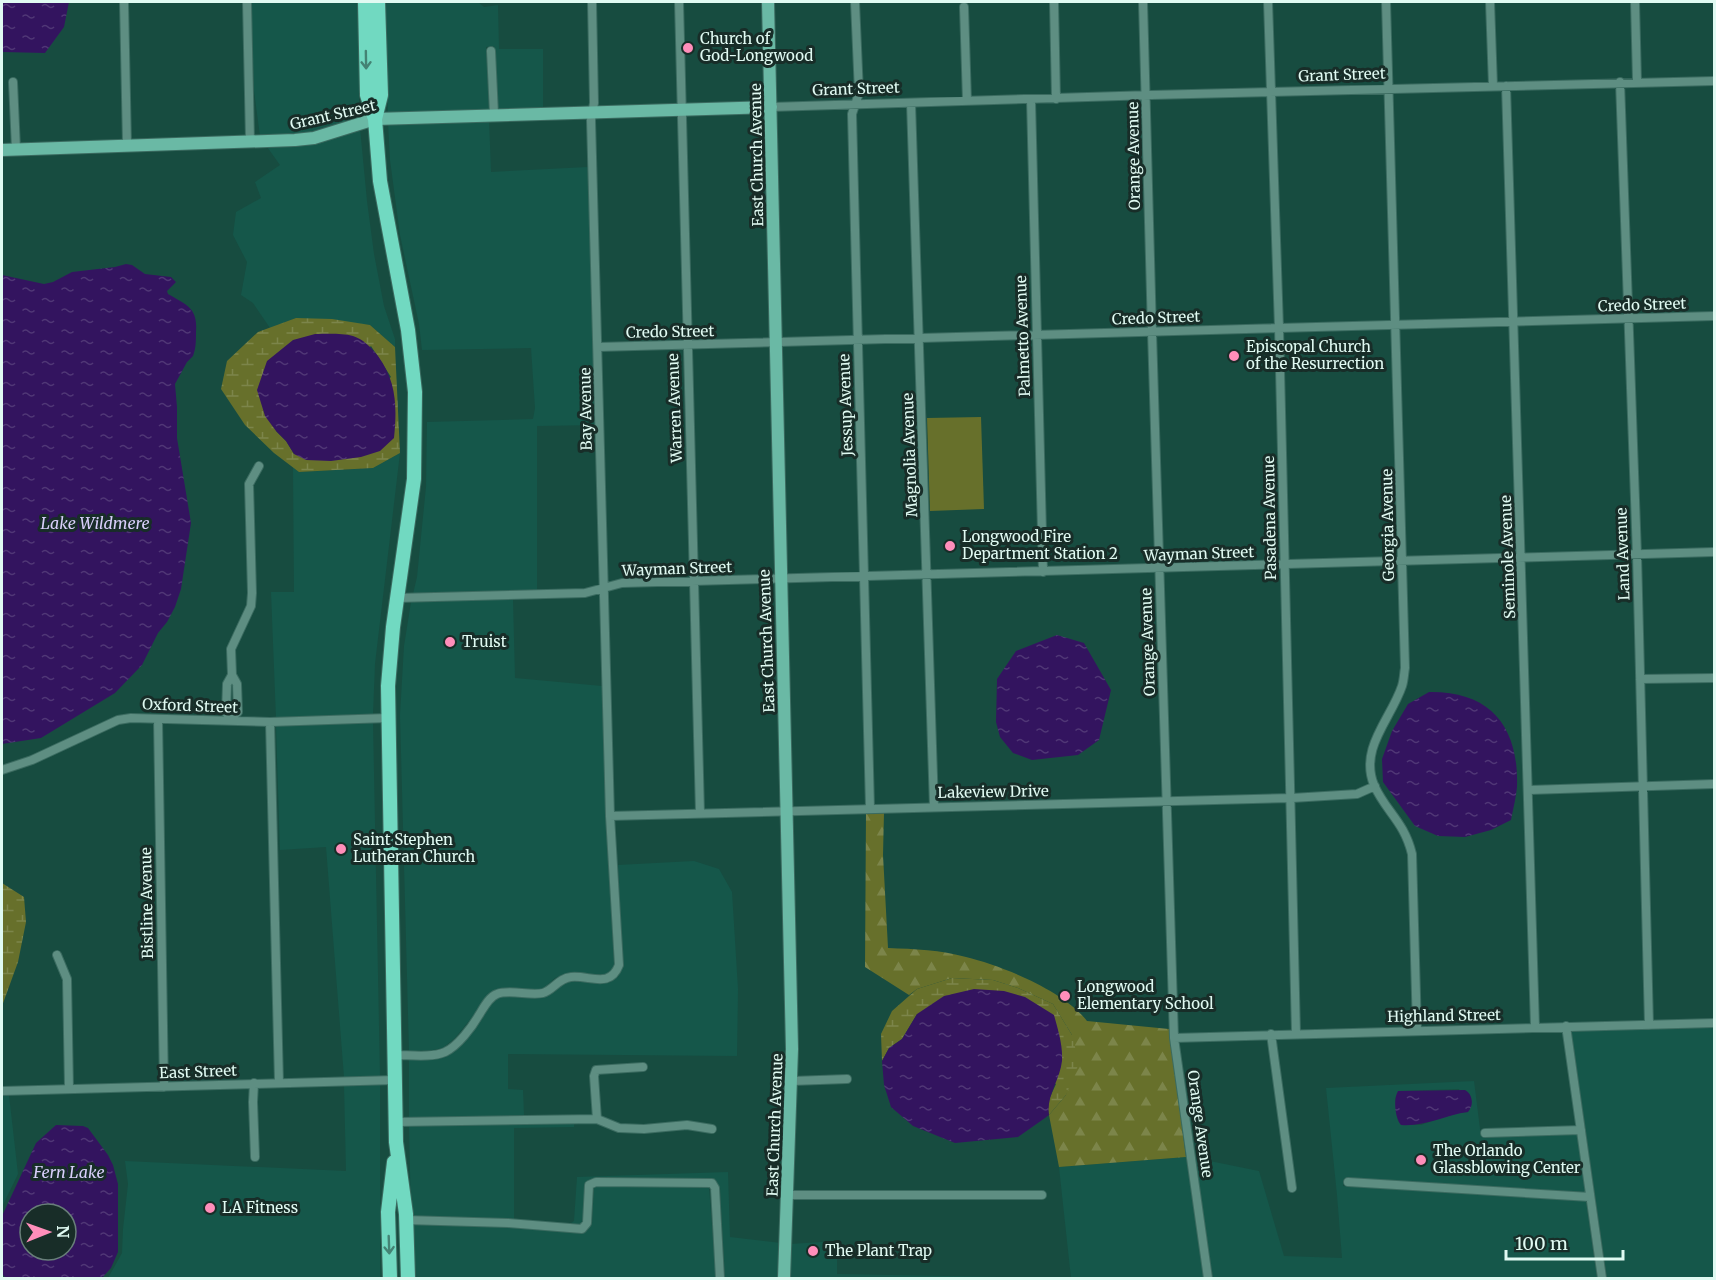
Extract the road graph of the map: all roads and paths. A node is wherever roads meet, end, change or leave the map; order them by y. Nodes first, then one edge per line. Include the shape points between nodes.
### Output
1 (124, 2) edge
2 (247, 2) edge
3 (364, 2) edge
4 (378, 2) edge
5 (592, 2) edge
6 (679, 2) edge
7 (768, 2) edge
8 (855, 2) edge
9 (1054, 2) edge
10 (1143, 2) edge
11 (1268, 2) edge
12 (1386, 2) edge
13 (1490, 2) edge
14 (1635, 2) edge
15 (964, 7) dead end
16 (490, 51) dead end
17 (1637, 81) junction
18 (1714, 81) edge
19 (13, 82) dead end
20 (1620, 82) junction
21 (1492, 86) junction
22 (1506, 86) junction
23 (1389, 88) junction
24 (1271, 92) junction
25 (1145, 95) junction
26 (1056, 99) junction
27 (1030, 100) junction
28 (967, 101) junction
29 (911, 102) junction
30 (855, 104) junction
31 (771, 107) junction
32 (682, 109) junction
33 (593, 112) junction
34 (494, 114) junction
35 (375, 118) junction
36 (250, 141) junction
37 (127, 145) junction
38 (16, 148) junction
39 (2, 150) edge
40 (1714, 316) edge
41 (1629, 318) junction
42 (1514, 322) junction
43 (1396, 325) junction
44 (1279, 328) junction
45 (1152, 332) junction
46 (1036, 335) junction
47 (920, 338) junction
48 (858, 339) junction
49 (776, 342) junction
50 (687, 345) junction
51 (598, 347) junction
52 (259, 466) dead end
53 (1714, 552) edge
54 (1637, 555) junction
55 (1522, 557) junction
56 (1402, 561) junction
57 (1285, 564) junction
58 (1159, 569) junction
59 (1043, 572) junction
60 (926, 575) junction
61 (864, 577) junction
62 (780, 579) junction
63 (693, 581) junction
64 (604, 589) junction
65 (397, 598) junction
66 (1714, 678) edge
67 (1640, 680) junction
68 (388, 718) junction
69 (158, 719) junction
70 (233, 719) junction
71 (270, 722) junction
72 (2, 770) edge
73 (1714, 784) edge
74 (1375, 786) junction
75 (1642, 786) junction
76 (1529, 790) junction
77 (1292, 798) junction
78 (1166, 801) junction
79 (934, 807) junction
80 (870, 808) junction
81 (787, 811) junction
82 (700, 813) junction
83 (610, 816) junction
84 (57, 955) dead end
85 (1714, 1023) edge
86 (1649, 1025) junction
87 (1566, 1026) junction
88 (1535, 1027) junction
89 (1417, 1030) junction
90 (1296, 1034) junction
91 (1271, 1035) junction
92 (1174, 1038) junction
93 (394, 1055) junction
94 (643, 1067) dead end
95 (848, 1079) dead end
96 (395, 1080) junction
97 (792, 1081) junction
98 (254, 1083) junction
99 (279, 1083) junction
100 (164, 1087) junction
101 (69, 1089) junction
102 (2, 1091) edge
103 (597, 1119) junction
104 (396, 1122) junction
105 (712, 1129) dead end
106 (1581, 1130) junction
107 (1485, 1133) dead end
108 (396, 1142) junction
109 (255, 1157) dead end
110 (1348, 1182) dead end
111 (1292, 1188) dead end
112 (788, 1195) junction
113 (1042, 1195) dead end
114 (1590, 1197) junction
115 (406, 1220) junction
116 (390, 1278) edge
117 (408, 1278) edge
118 (720, 1278) edge
119 (784, 1278) edge
120 (1208, 1278) edge
121 (1602, 1278) edge

1 - 37 street
2 - 36 street
3 -> 35 main road via 367,95
4 - 35 main road via 381,95
5 - 33 street, Bay Avenue
6 - 32 street, Warren Avenue
7 - 31 street, East Church Avenue
8 - 30 street, Jessup Avenue via 859,93
9 - 26 street
10 - 25 street, Orange Avenue
11 - 24 street, Pasadena Avenue
12 - 23 street, Georgia Avenue
13 - 21 street
14 - 17 street
15 - 28 street
16 - 34 street
17 - 18 street, Grant Street
17 - 20 street, Grant Street
19 - 38 street
20 - 22 street, Grant Street
20 - 41 street, Land Avenue
21 - 22 street, Grant Street
21 - 23 street, Grant Street
22 - 42 street, Seminole Avenue
23 - 24 street, Grant Street
23 - 43 street, Georgia Avenue
24 - 25 street, Grant Street
24 - 44 street, Pasadena Avenue
25 - 26 street, Grant Street
25 - 45 street, Orange Avenue
26 - 27 street, Grant Street
27 - 28 street, Grant Street
27 - 46 street, Palmetto Avenue
28 - 29 street, Grant Street
29 - 30 street, Grant Street
29 - 47 street, Magnolia Avenue
30 - 31 street, Grant Street
30 - 48 street, Jessup Avenue via 852,114
31 - 32 street, Grant Street
31 - 49 street, East Church Avenue
32 - 33 street, Grant Street
32 - 50 street, Warren Avenue
33 - 34 street, Grant Street
33 - 51 street, Bay Avenue
34 - 35 street, Grant Street
35 - 36 street, Grant Street via 314,138
35 - 65 main road via 381,190 408,330 415,392 414,479
36 - 37 street, Grant Street
37 - 38 street, Grant Street
38 - 39 street, Grant Street
40 - 41 street, Credo Street
41 - 42 street, Credo Street
41 - 54 street, Land Avenue
42 - 43 street, Credo Street
42 - 55 street, Seminole Avenue
43 - 44 street, Credo Street
43 - 56 street, Georgia Avenue
44 - 45 street, Credo Street
44 - 57 street, Pasadena Avenue
45 - 46 street, Credo Street
45 - 58 street, Orange Avenue
46 - 47 street, Credo Street
46 - 59 street, Palmetto Avenue
47 - 48 street, Credo Street
47 - 60 street, Magnolia Avenue
48 - 49 street, Credo Street
48 - 61 street, Jessup Avenue
49 - 50 street, Credo Street
49 - 62 street, East Church Avenue
50 - 51 street, Credo Street
50 - 63 street, Warren Avenue
51 - 64 street, Bay Avenue
52 - 70 street via 249,484 252,593 231,649 238,712
53 - 54 street, Wayman Street
54 - 55 street, Wayman Street
54 - 67 street, Land Avenue
55 - 56 street, Wayman Street
55 - 76 street, Seminole Avenue
56 - 57 street, Wayman Street
56 - 74 street, Georgia Avenue via 1405,668 1402,686 1372,750 1370,772
57 - 58 street, Wayman Street
57 - 77 street, Pasadena Avenue
58 - 59 street, Wayman Street
58 - 78 street, Orange Avenue
59 - 60 street, Wayman Street
60 - 61 street, Wayman Street
60 - 79 street, Magnolia Avenue
61 - 62 street, Wayman Street
61 - 80 street, Jessup Avenue
62 - 63 street, Wayman Street
62 - 81 street, East Church Avenue
63 - 64 street, Wayman Street via 622,583
63 - 82 street, Warren Avenue
64 - 65 street, Wayman Street via 585,593
64 - 83 street, Bay Avenue
65 - 68 main road
66 - 67 street
67 - 75 street, Land Avenue
68 - 71 street, Oxford Street
68 - 93 main road
69 - 70 street, Oxford Street
69 - 72 street, Oxford Street via 118,720
69 - 100 street, Bistline Avenue
70 - 71 street, Oxford Street
71 - 99 street
73 - 75 street
74 - 77 street, Lakeview Drive via 1357,794
74 - 89 street, Georgia Avenue via 1404,830 1412,854
75 - 76 street
75 - 86 street, Land Avenue
76 - 88 street, Seminole Avenue
77 - 78 street, Lakeview Drive
77 - 90 street, Pasadena Avenue
78 - 79 street, Lakeview Drive
78 - 92 street, Orange Avenue
79 - 80 street, Lakeview Drive
80 - 81 street, Lakeview Drive
81 - 82 street, Lakeview Drive
81 - 97 street, East Church Avenue
82 - 83 street, Lakeview Drive
83 - 93 street, Bay Avenue via 619,965 616,973 608,979 570,977 544,993 498,993 446,1052
84 - 101 street via 67,980
85 - 86 street, Highland Street
86 - 87 street, Highland Street
87 - 88 street, Highland Street
87 - 106 street
88 - 89 street, Highland Street
89 - 90 street, Highland Street
90 - 91 street, Highland Street
91 - 92 street, Highland Street
91 - 111 street
92 - 120 street, Orange Avenue
93 - 96 main road
94 - 103 street via 596,1070
95 - 97 street
96 - 99 street, East Street
96 - 104 main road
97 - 112 street, East Church Avenue
98 - 99 street, East Street
98 - 100 street, East Street
98 - 109 street
100 - 101 street, East Street
101 - 102 street, East Street
103 - 104 street
103 - 105 street via 619,1128 687,1125
104 - 108 main road
106 - 107 street
106 - 114 street
108 - 115 main road
108 -> 116 main road via 388,1212
110 - 114 street
112 - 113 street
112 - 119 street, East Church Avenue
114 - 121 street
115 - 117 main road
115 - 118 street via 582,1229 587,1223 589,1185 596,1182 712,1183

